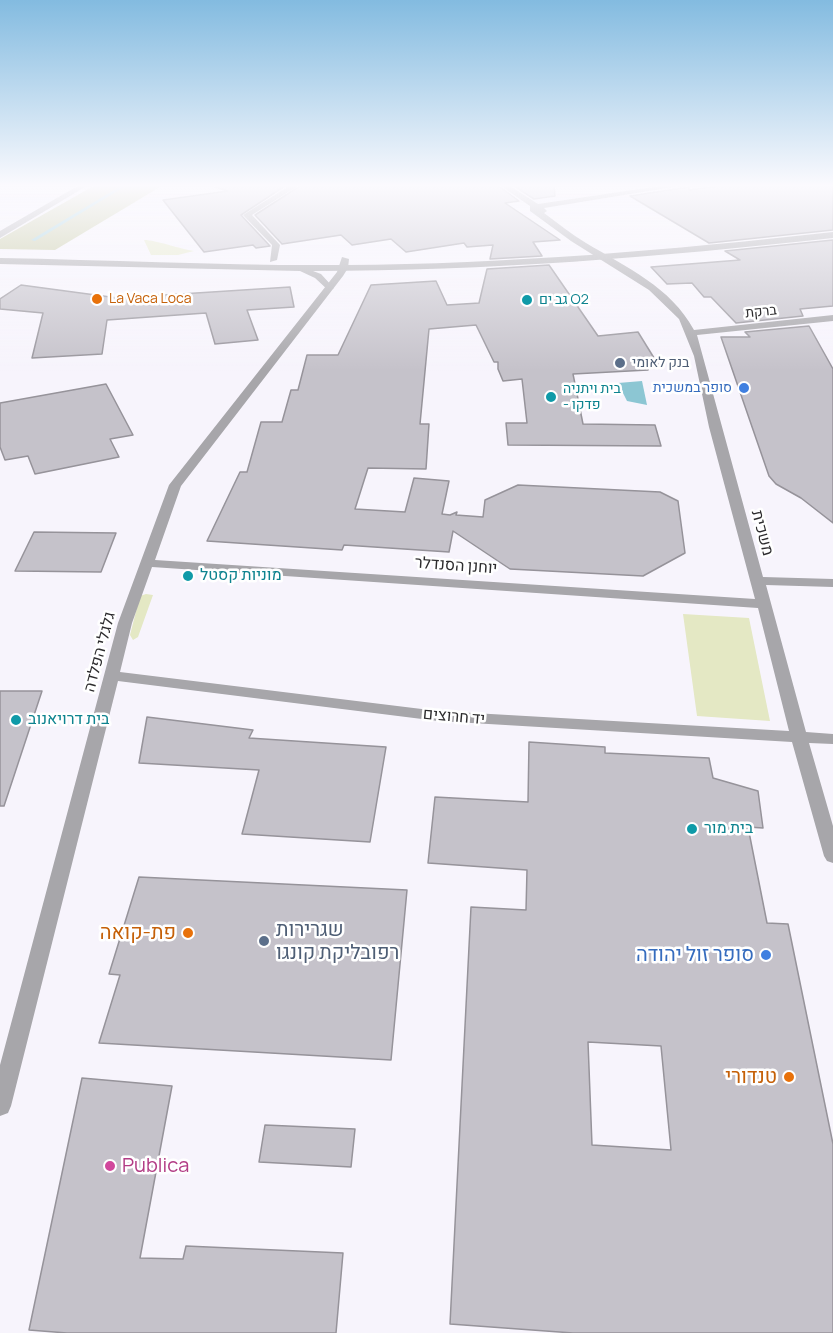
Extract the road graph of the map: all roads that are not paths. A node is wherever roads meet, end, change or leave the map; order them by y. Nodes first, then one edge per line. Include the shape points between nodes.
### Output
1 (276, 246) edge
2 (588, 246) edge
3 (645, 246) edge
4 (666, 246) edge
5 (595, 251) junction
6 (24, 257) junction
7 (273, 260) junction
8 (2, 262) edge
9 (39, 262) junction
10 (345, 263) junction
11 (298, 268) junction
12 (329, 288) junction
13 (833, 318) edge
14 (691, 333) junction
15 (146, 563) junction
16 (759, 580) junction
17 (833, 583) edge
18 (765, 604) junction
19 (112, 676) junction
20 (798, 738) junction
21 (833, 739) edge
22 (833, 856) edge
23 (0, 1106) edge

1 - 7 street
2 - 5 street, משכית
3 - 5 street
4 - 5 street
5 - 10 street
5 - 10 street via 450,265
5 - 14 street, משכית via 676,309
6 - 7 street
6 - 8 street
6 - 8 street
6 - 9 street
7 - 10 street
8 - 9 street
9 - 11 street
10 - 11 street
10 - 12 street, גלגלי הפלדה
11 - 12 street via 318,276
12 - 15 street, גלגלי הפלדה via 175,484
13 - 14 street, ברקת
14 - 16 street, משכית
15 - 18 street, יוחנן הסנדלר
15 - 19 street, גלגלי הפלדה
16 - 17 street
16 - 18 street, משכית
18 - 20 street, משכית
19 - 20 street, יד חרוצים via 438,716
19 - 23 street, גלגלי הפלדה
20 - 21 street, יד חרוצים
20 - 22 street, משכית

